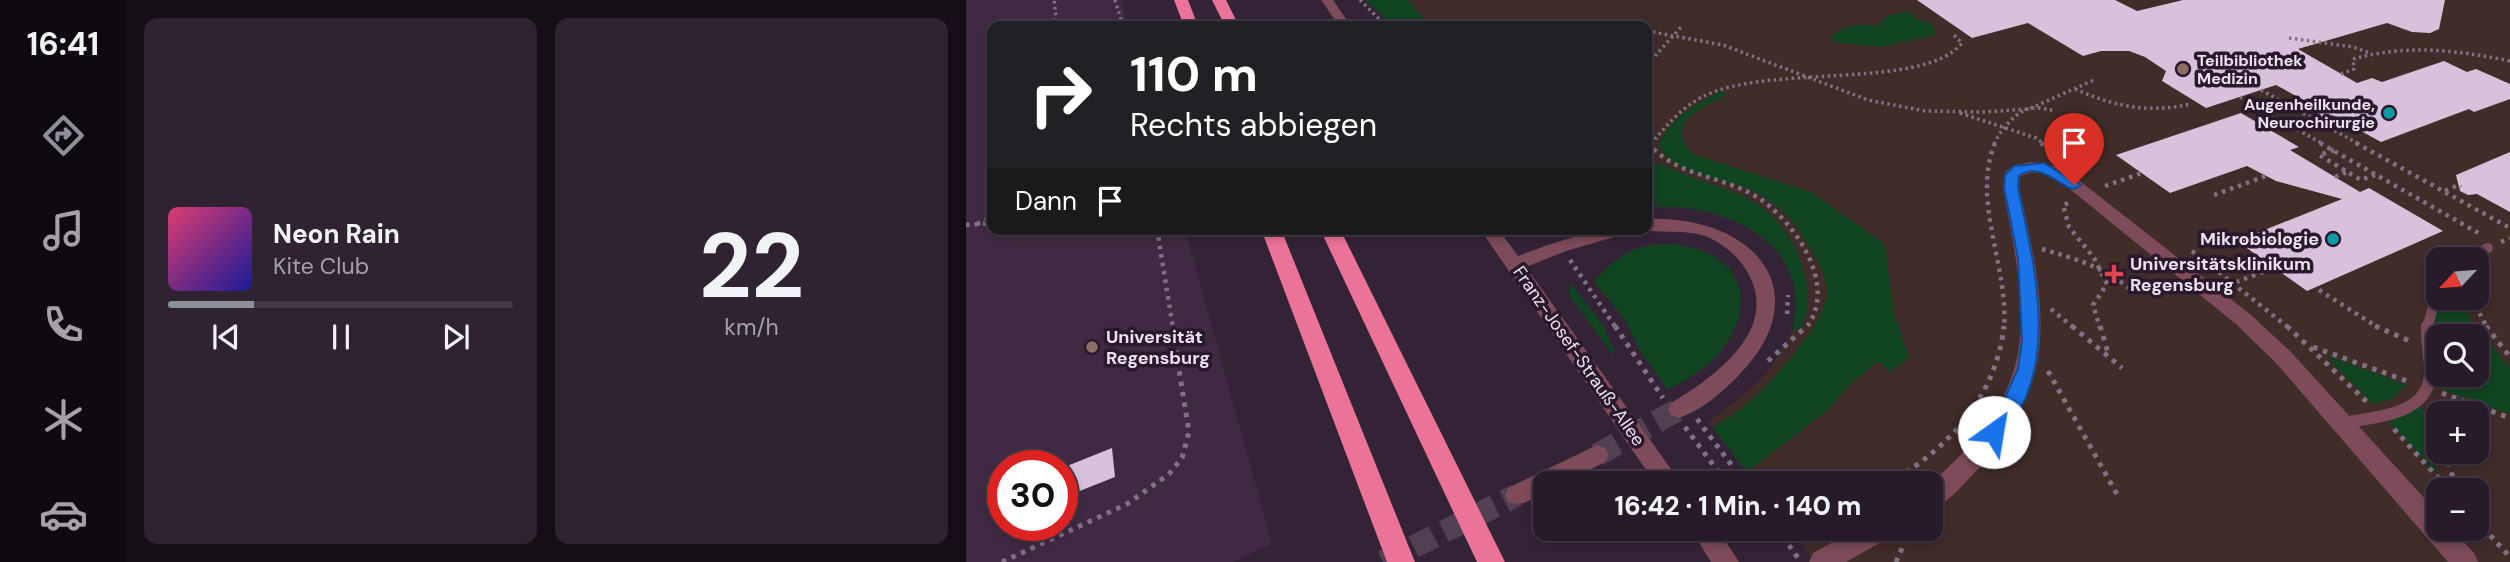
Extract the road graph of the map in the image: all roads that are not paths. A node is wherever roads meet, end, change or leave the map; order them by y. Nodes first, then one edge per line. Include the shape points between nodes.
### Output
1 (1181, 0) edge
2 (1219, 0) edge
3 (1327, 0) edge
4 (1189, 21) edge
5 (1229, 21) edge
6 (1342, 21) edge
7 (1652, 225) edge
8 (1272, 235) edge
9 (1333, 235) edge
10 (1493, 235) edge
11 (1601, 235) edge
12 (2486, 243) road end
13 (2482, 247) edge
14 (1514, 265) junction
15 (2431, 310) edge
16 (1679, 409) tunnel mouth
17 (2343, 423) junction
18 (1597, 455) tunnel mouth
19 (1660, 471) edge
20 (1943, 488) edge
21 (1517, 495) tunnel mouth
22 (1711, 541) edge
23 (1860, 541) edge
24 (1401, 562) edge
25 (1491, 562) edge
26 (1726, 562) edge
27 (1822, 562) edge
28 (2465, 562) edge

1 - 4 highway
2 - 5 highway
3 - 6 street
7 - 16 street via 1686,226 1724,238 1752,262 1763,282 1766,309 1759,333 1724,377
8 - 24 highway
9 - 25 highway
10 - 14 street, Franz-Josef-Strauß-Allee
11 - 14 street
12 - 13 lane
14 - 19 street, Franz-Josef-Strauß-Allee
15 - 17 lane via 2428,388 2419,400
17 - 20 street via 2244,320 2096,190 2044,167 2019,169 2012,175 2011,187 2028,291 2027,369 2007,416 1969,465
17 - 28 street
18 - 21 street
22 - 26 street
23 - 27 street

